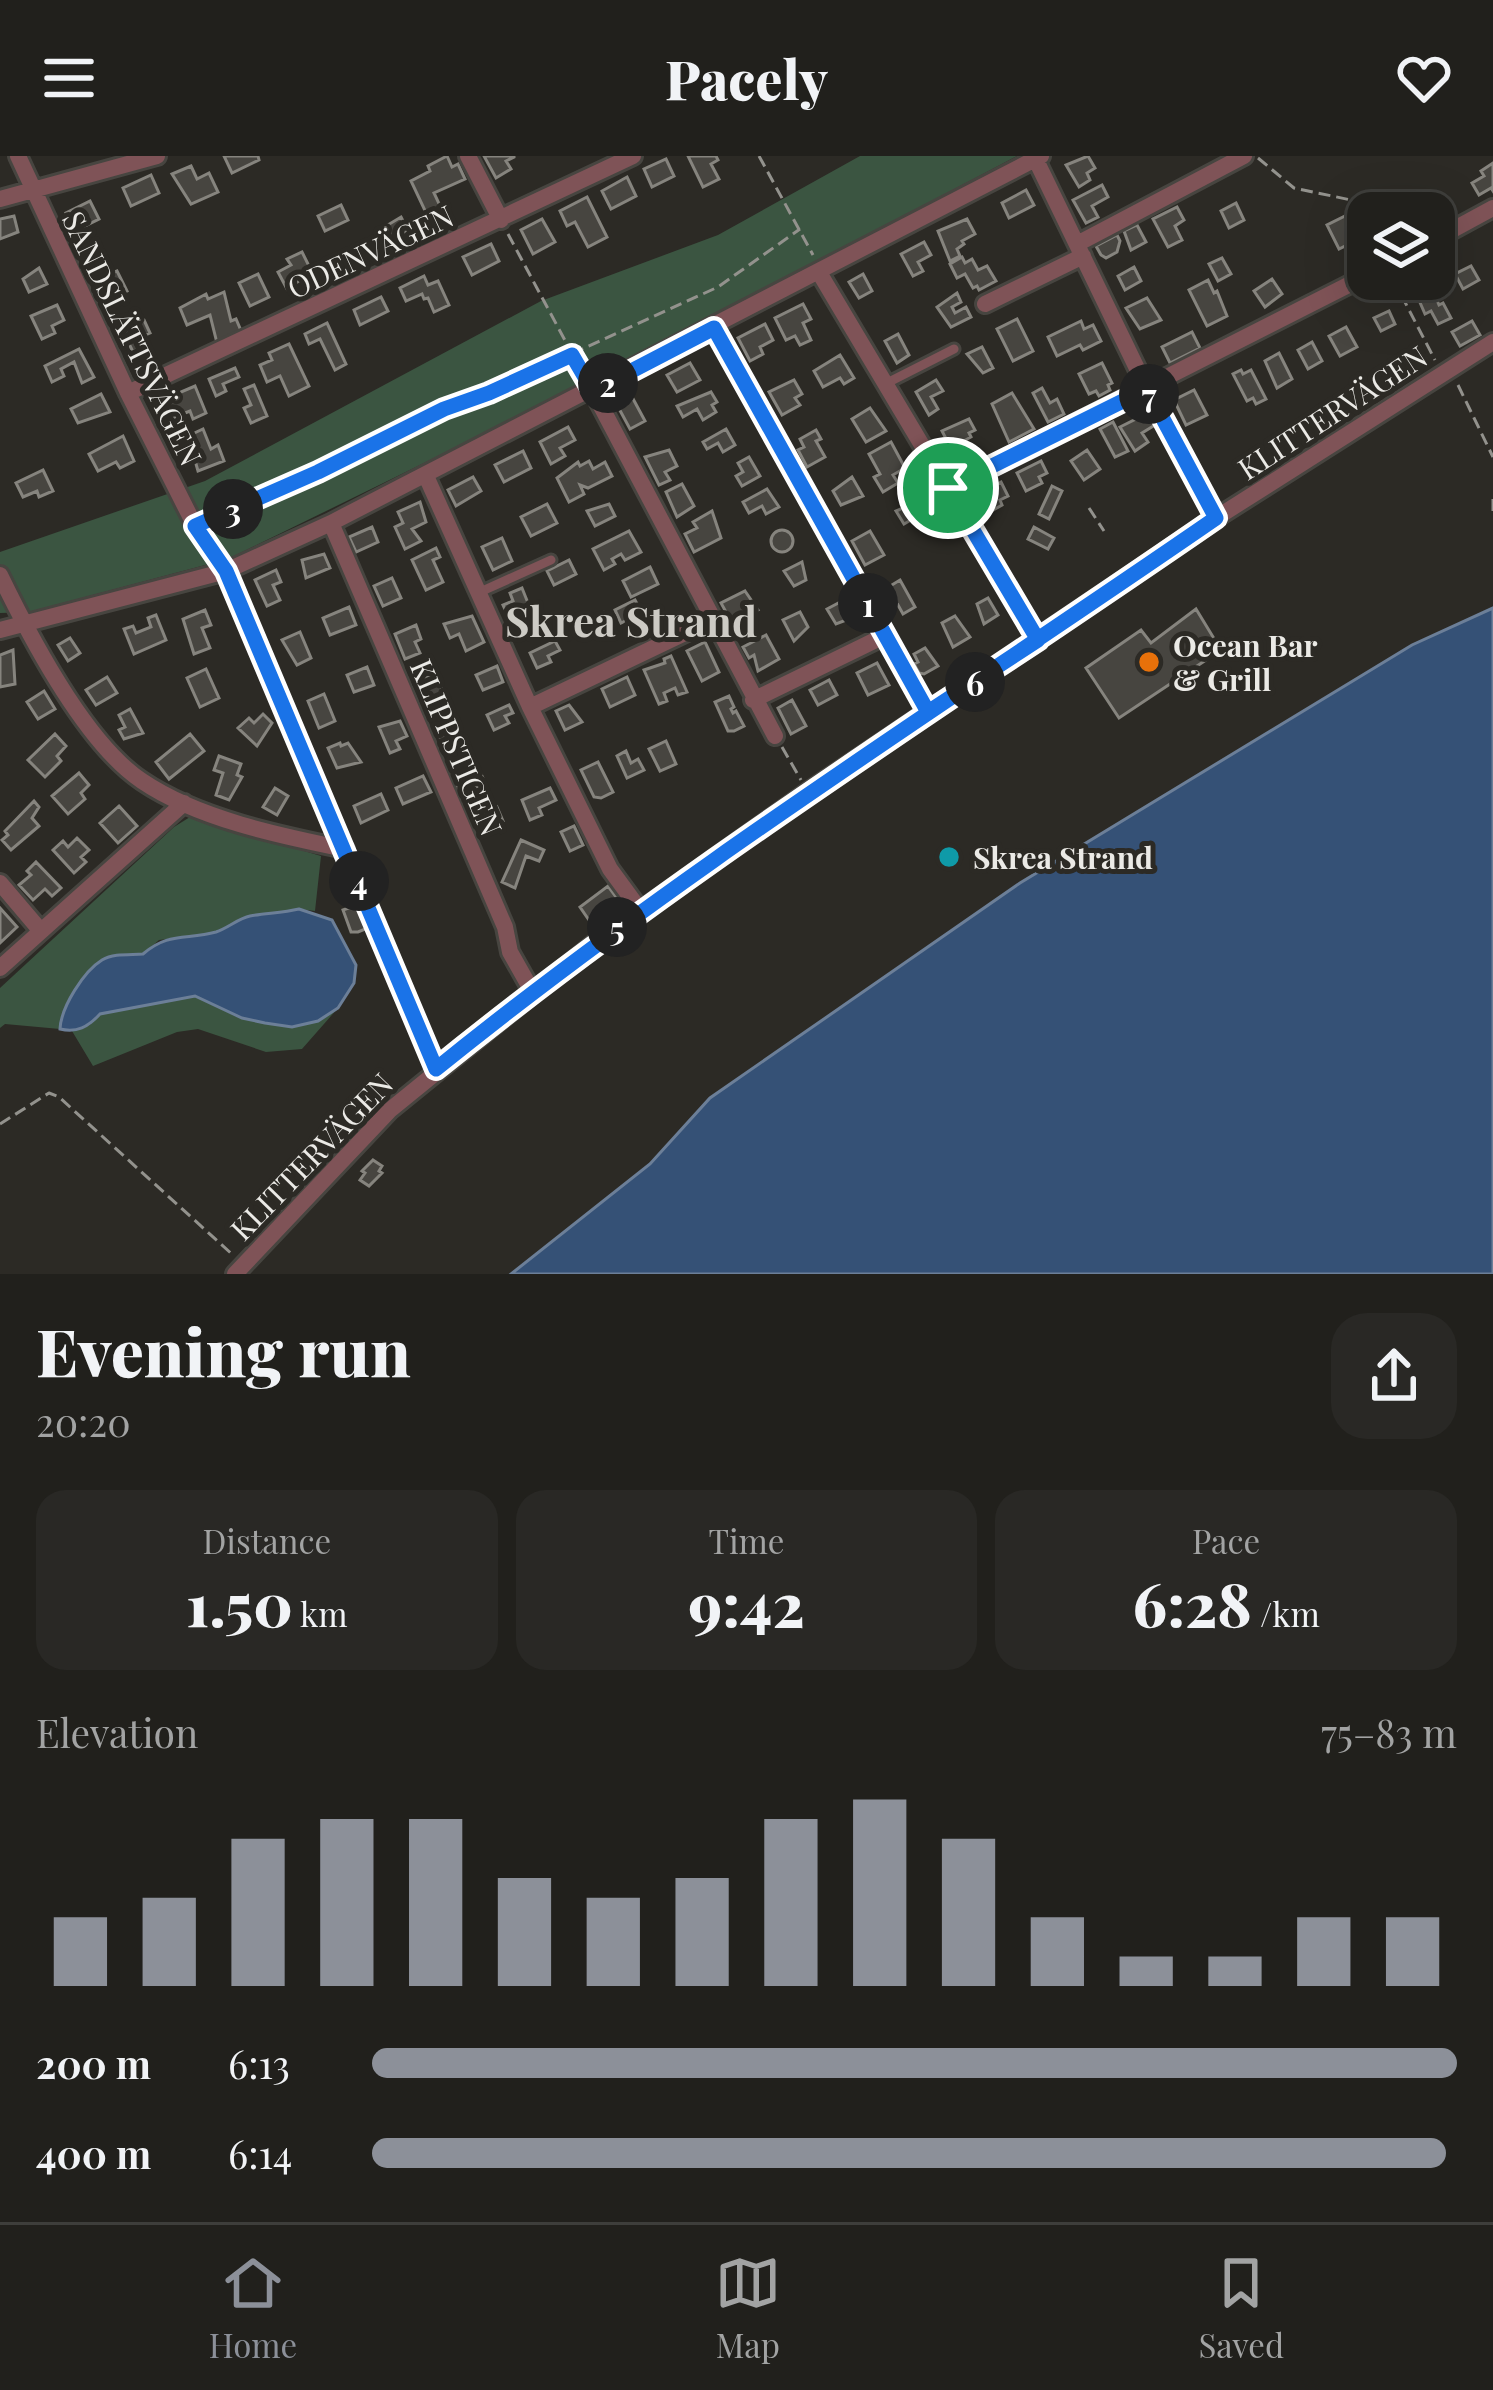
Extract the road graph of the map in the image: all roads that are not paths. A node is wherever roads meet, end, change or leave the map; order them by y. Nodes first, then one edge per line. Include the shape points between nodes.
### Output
1 (18, 156) edge
2 (157, 156) edge
3 (468, 156) edge
4 (633, 156) edge
5 (1244, 156) edge
6 (1037, 157) edge
7 (32, 191) junction
8 (0, 199) edge
9 (1493, 208) edge
10 (500, 220) junction
11 (1455, 229) edge
12 (1080, 250) junction
13 (820, 274) junction
14 (1347, 286) edge
15 (985, 304) dead end
16 (714, 328) junction
17 (1493, 342) edge
18 (954, 349) dead end
19 (887, 383) junction
20 (1147, 389) junction
21 (593, 391) junction
22 (128, 393) junction
23 (426, 476) junction
24 (948, 488) junction
25 (1216, 518) junction
26 (331, 524) junction
27 (551, 560) dead end
28 (226, 571) junction
29 (0, 575) edge
30 (480, 592) junction
31 (712, 620) junction
32 (25, 625) junction
33 (0, 630) edge
34 (886, 635) junction
35 (1038, 640) junction
36 (753, 700) junction
37 (530, 707) junction
38 (928, 712) junction
39 (775, 736) road end
40 (184, 803) junction
41 (345, 849) junction
42 (0, 883) edge
43 (640, 910) junction
44 (40, 930) junction
45 (0, 968) edge
46 (532, 991) junction
47 (436, 1069) junction
48 (240, 1270) edge

1 - 7 street, SANDSLÄTTSVÄGEN
2 - 7 street
3 - 10 street
4 - 10 street, ODENVÄGEN
5 - 12 street
6 - 12 street
6 - 13 street
7 - 8 street
7 - 22 street, SANDSLÄTTSVÄGEN
9 - 11 street
10 - 22 street, ODENVÄGEN
12 - 15 street
12 - 20 street
13 - 16 street
13 - 19 street
14 - 20 street
16 - 21 street
16 - 34 street
17 - 25 street, KLITTERVÄGEN
18 - 19 lane
19 - 24 street
20 - 24 street
20 - 25 street
21 - 23 street
21 - 31 street
22 - 28 street, SANDSLÄTTSVÄGEN
23 - 26 street
23 - 30 street
24 - 35 street
25 - 35 street, KLITTERVÄGEN
26 - 28 street
26 - 46 street, KLIPPSTIGEN
27 - 30 lane
28 - 32 street
28 - 41 street, SANDSLÄTTSVÄGEN
29 - 32 street
30 - 37 street
31 - 36 street
31 - 37 street
32 - 33 street
32 - 40 street via 114,758
34 - 36 street
34 - 38 street
35 - 38 street, KLITTERVÄGEN
36 - 39 street
37 - 43 street via 610,869
38 - 43 street, KLITTERVÄGEN
40 - 41 street
40 - 44 street
41 - 47 street, SANDSLÄTTSVÄGEN
42 - 44 street
43 - 46 street, KLITTERVÄGEN
44 - 45 street
46 - 47 street, KLITTERVÄGEN
47 - 48 street, KLITTERVÄGEN

